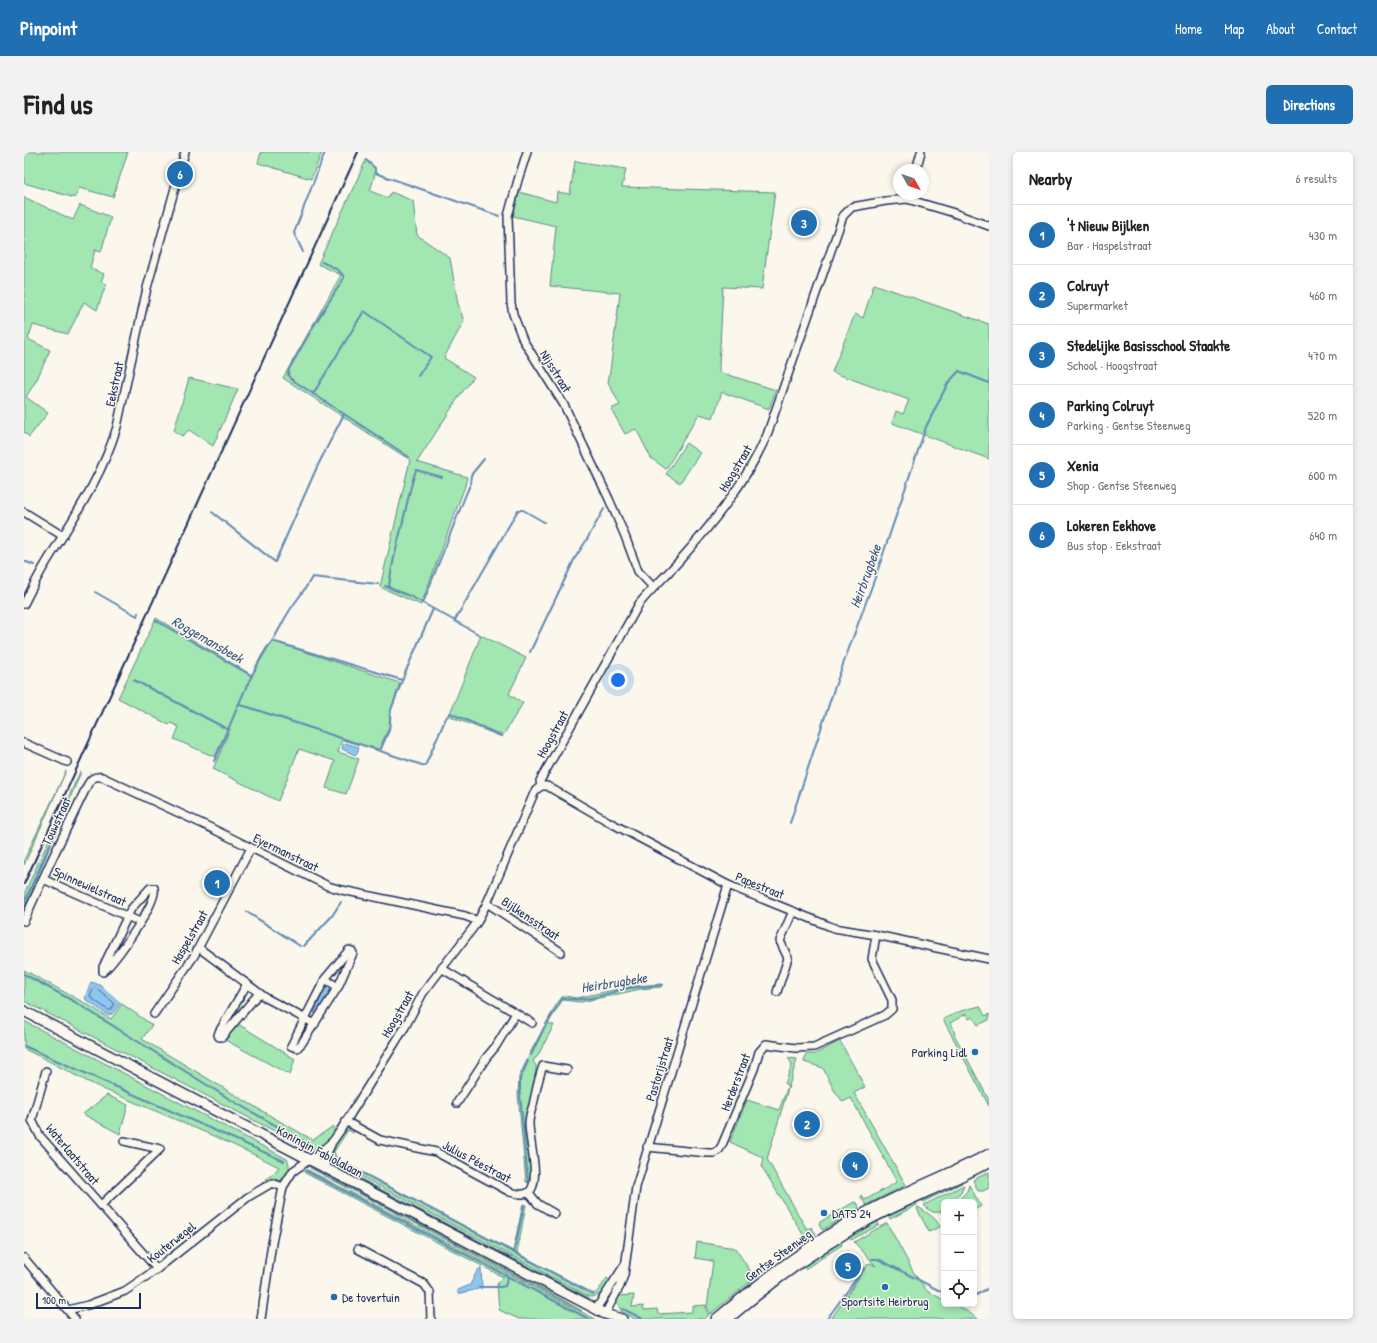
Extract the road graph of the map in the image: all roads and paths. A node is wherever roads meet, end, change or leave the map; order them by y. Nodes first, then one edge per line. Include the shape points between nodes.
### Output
1 (184, 152) edge
2 (527, 152) edge
3 (921, 152) edge
4 (918, 164) edge
5 (893, 199) edge
6 (919, 200) edge
7 (989, 226) edge
8 (24, 512) edge
9 (63, 536) junction
10 (653, 587) junction
11 (24, 604) edge
12 (24, 743) edge
13 (67, 762) dead end
14 (94, 778) joint
15 (541, 786) junction
16 (250, 848) junction
17 (43, 879) junction
18 (728, 885) junction
19 (487, 903) junction
20 (793, 911) junction
21 (127, 916) junction
22 (24, 921) edge
23 (478, 921) junction
24 (140, 922) junction
25 (876, 934) junction
26 (199, 948) junction
27 (561, 952) dead end
28 (989, 959) edge
29 (441, 968) junction
30 (325, 979) junction
31 (247, 984) junction
32 (338, 987) junction
33 (777, 992) dead end
34 (259, 993) junction
35 (24, 1011) edge
36 (516, 1013) junction
37 (154, 1014) dead end
38 (304, 1018) junction
39 (532, 1023) dead end
40 (315, 1024) junction
41 (46, 1070) dead end
42 (567, 1070) dead end
43 (457, 1103) dead end
44 (347, 1122) junction
45 (124, 1141) dead end
46 (333, 1141) junction
47 (648, 1147) junction
48 (989, 1154) edge
49 (308, 1160) junction
50 (989, 1162) edge
51 (326, 1169) junction
52 (283, 1187) junction
53 (529, 1193) junction
54 (101, 1205) junction
55 (555, 1214) dead end
56 (358, 1249) dead end
57 (24, 1258) edge
58 (625, 1264) junction
59 (157, 1269) junction
60 (596, 1309) junction
61 (68, 1310) junction
62 (608, 1316) edge
63 (75, 1319) edge
64 (261, 1319) edge
65 (431, 1319) edge
66 (622, 1319) edge
67 (716, 1319) edge
68 (728, 1319) edge

1 - 9 street, Eekstraat via 147,288 112,443 88,496
2 - 10 street, Nijsstraat via 508,216 513,314 522,340 564,405 609,499 638,571
3 - 4 street
5 - 10 street, Hoogstraat via 852,207 843,216 757,458 719,515
6 - 7 street
8 - 9 street
9 - 11 street, Eekstraat
10 - 15 street, Hoogstraat via 639,604 582,705 540,780
12 - 13 street
14 - 16 street, Eyermanstraat via 102,777
14 - 17 street, Touwstraat via 90,780 80,799
15 - 18 street, Papestraat via 546,786
15 - 19 street, Hoogstraat via 535,791
16 - 23 street, Eyermanstraat via 328,886
16 - 26 street, Haspelstraat
17 - 21 street, Spinnewielstraat
17 - 22 street, Touwstraat
18 - 20 street, Papestraat
18 - 47 street, Pastorijstraat
19 - 23 street, Hoogstraat
19 - 27 street, Bijlkensstraat
20 - 25 street, Papestraat via 834,928
20 - 33 street via 780,941 788,958
21 - 24 street, Spinnewielstraat
21 - 24 street, Spinnewielstraat via 147,890 154,888 153,898
21 - 24 street, Spinnewielstraat via 103,972
23 - 29 street, Hoogstraat
25 - 28 street, Papestraat
25 - 47 street, Herderstraat via 872,959 892,1000 892,1009 885,1015 814,1048 766,1044 759,1052 726,1136 719,1150 714,1153
26 - 31 street
26 - 37 street, Haspelstraat
29 - 36 street
29 - 44 street, Hoogstraat via 423,993
30 - 32 street
30 - 32 street via 349,950 352,951
30 - 38 street
31 - 34 street
31 - 34 street via 219,1032 219,1037 222,1037
32 - 40 street
34 - 38 street
35 - 49 main road, Koningin Fabiolalaan
36 - 39 street
36 - 43 street
38 - 40 street
38 - 40 street via 291,1046 294,1048 297,1048
41 - 54 street, Waterlaatstraat via 32,1120 40,1136
42 - 53 street via 543,1066 539,1076 529,1122 534,1170
44 - 46 street, Hoogstraat
44 - 53 street, Julius Péestraat via 380,1140 436,1152 510,1192 524,1195
45 - 54 street, Waterlaatstraat via 160,1149
46 - 49 street, Hoogstraat
46 - 51 street via 324,1158
47 - 58 street, Pastorijstraat via 636,1187
48 - 67 main road, Gentse Steenweg via 866,1212 822,1238
49 - 51 main road, Koningin Fabiolalaan
49 - 52 street, Hoogstraat via 293,1171
50 - 68 main road, Gentse Steenweg via 835,1239
51 - 60 main road, Koningin Fabiolalaan
52 - 59 street, Kouterwegel via 272,1184 248,1197
52 - 64 street, Hoogstraat
53 - 55 street via 538,1204
54 - 59 street, Waterlaatstraat
56 - 65 street via 424,1284 430,1292
57 - 61 street
58 - 60 street, Pastorijstraat
58 - 62 street, Pastorijstraat via 624,1275
59 - 61 street, Kouterwegel via 125,1291
60 - 62 main road, Koningin Fabiolalaan
61 - 63 street
62 - 66 main road, Koningin Fabiolalaan

